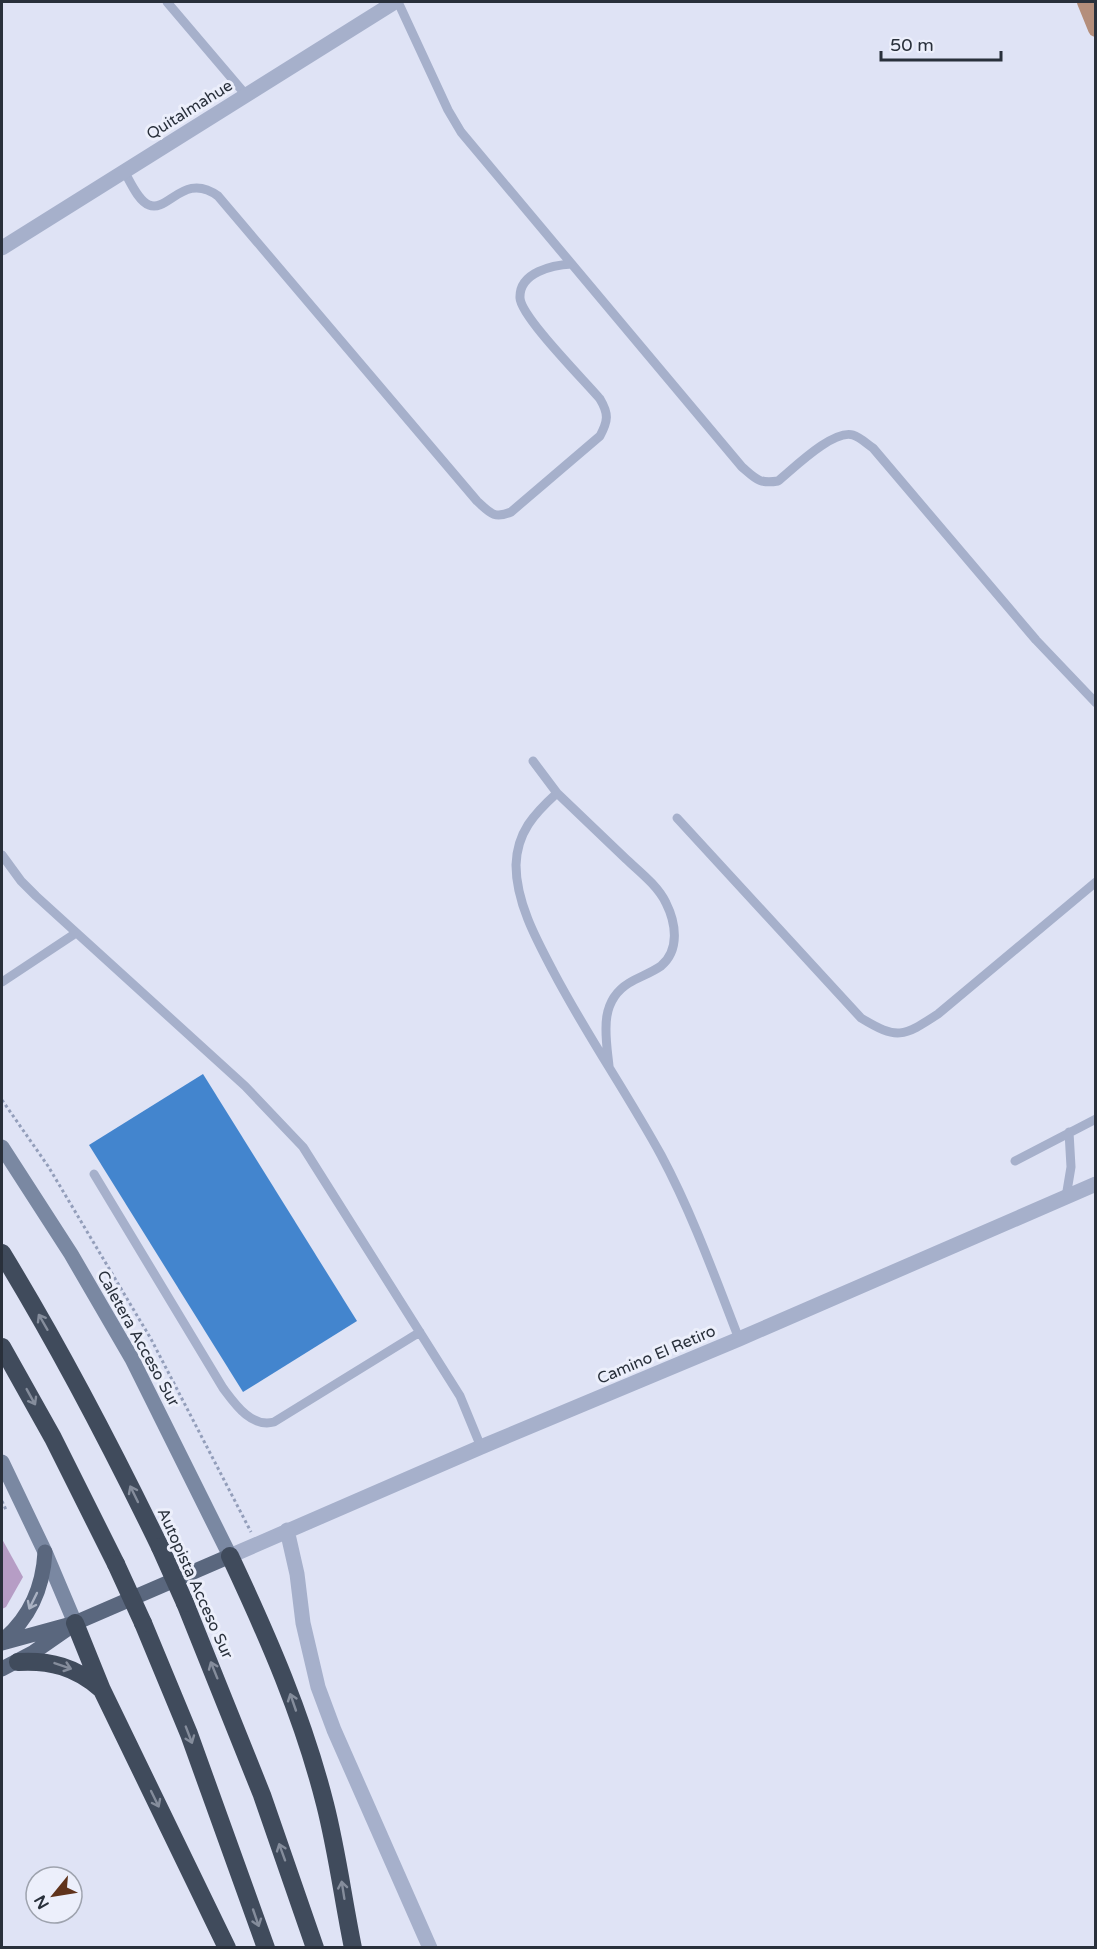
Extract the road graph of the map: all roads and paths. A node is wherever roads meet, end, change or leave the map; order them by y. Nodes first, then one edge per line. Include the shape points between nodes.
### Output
1 (167, 2) edge
2 (397, 2) edge
3 (246, 95) junction
4 (124, 171) junction
5 (2, 248) edge
6 (572, 264) junction
7 (1095, 704) edge
8 (533, 761) dead end
9 (557, 793) junction
10 (677, 818) dead end
11 (2, 855) edge
12 (1095, 882) edge
13 (76, 933) junction
14 (2, 982) edge
15 (609, 1069) junction
16 (2, 1100) edge
17 (1095, 1119) edge
18 (1069, 1132) junction
19 (2, 1146) edge
20 (1015, 1161) dead end
21 (94, 1174) dead end
22 (1095, 1184) edge
23 (1070, 1195) junction
24 (1095, 1195) edge
25 (2, 1253) edge
26 (420, 1332) junction
27 (739, 1339) junction
28 (2, 1347) edge
29 (481, 1447) junction
30 (2, 1462) edge
31 (2, 1501) edge
32 (7, 1512) dead end
33 (287, 1530) junction
34 (258, 1544) junction
35 (45, 1552) junction
36 (230, 1556) junction
37 (75, 1623) junction
38 (2, 1642) edge
39 (10, 1665) edge
40 (102, 1690) junction
41 (227, 1947) edge
42 (266, 1947) edge
43 (315, 1947) edge
44 (353, 1947) edge
45 (430, 1947) edge

1 - 3 lane
2 - 3 street, Quitalmahue
2 - 6 lane via 461,132
3 - 4 street, Quitalmahue
4 - 5 street, Quitalmahue
4 - 6 lane via 150,206 196,187 218,196 477,501 500,516 511,512 600,436 608,421 600,399 532,321 520,299 530,276 555,265
6 - 7 lane via 757,480 778,481 842,435 853,435 873,448
8 - 9 lane
9 - 15 lane via 526,826 519,842 516,866 522,900 543,952
9 - 15 lane via 666,901 676,936 662,965 627,985 607,1011
10 - 12 lane via 861,1018 880,1030 900,1034 938,1014
11 - 13 lane via 21,881
13 - 14 lane
13 - 26 lane via 245,1086 303,1147
15 - 27 lane via 662,1158
16 - 34 path via 48,1166 152,1339
17 - 18 lane
18 - 20 lane
18 - 23 lane
19 - 36 main road, Caletera Acceso Sur via 132,1359
21 - 26 lane via 223,1388 238,1408 260,1423 274,1422
22 - 23 street, Camino El Retiro
23 - 24 lane
23 - 27 street, Camino El Retiro
43 -> 25 highway, Autopista Acceso Sur, bridge via 250,1762 160,1546 94,1413
26 - 29 lane via 460,1396
27 - 29 street, Camino El Retiro
28 -> 42 highway, bridge via 53,1438 143,1623 205,1776
29 - 33 street, Camino El Retiro
30 - 35 main road
31 - 32 path
33 - 34 street, Camino El Retiro
33 - 45 street via 318,1687
34 - 36 street, Camino El Retiro
35 - 37 main road
35 -> 38 main road via 34,1600
36 - 37 main road
44 -> 36 highway via 334,1841 310,1751 286,1680
37 - 38 main road
37 - 39 main road
37 - 40 highway
39 -> 40 highway via 42,1661 65,1666
40 -> 41 highway

